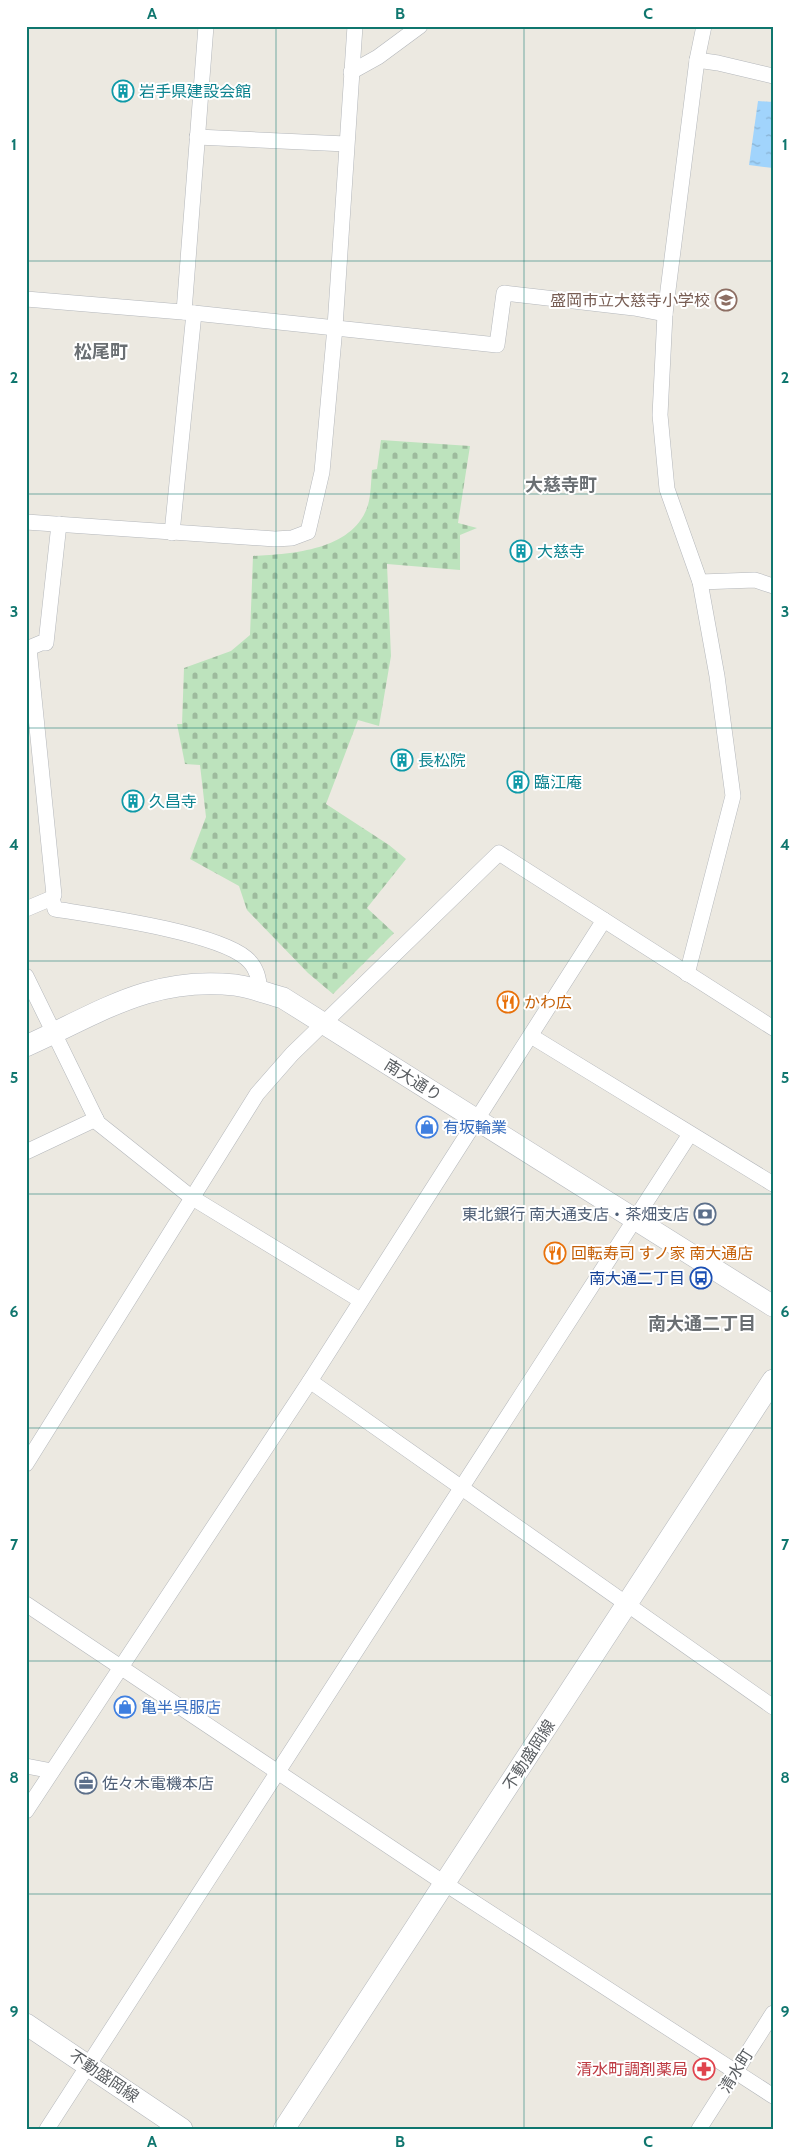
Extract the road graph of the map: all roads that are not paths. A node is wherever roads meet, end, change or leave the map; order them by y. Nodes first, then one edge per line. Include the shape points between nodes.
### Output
1 (206, 26) edge
2 (355, 26) edge
3 (420, 26) edge
4 (704, 26) edge
5 (697, 60) junction
6 (351, 72) junction
7 (773, 76) edge
8 (198, 137) junction
9 (346, 144) junction
10 (26, 299) edge
11 (189, 313) junction
12 (665, 314) junction
13 (334, 327) junction
14 (26, 522) edge
15 (59, 524) junction
16 (172, 533) junction
17 (700, 582) junction
18 (773, 586) edge
19 (52, 898) junction
20 (26, 909) edge
21 (604, 920) junction
22 (687, 974) junction
23 (26, 976) edge
24 (260, 992) junction
25 (323, 1025) junction
26 (773, 1028) edge
27 (54, 1033) junction
28 (530, 1036) junction
29 (26, 1046) edge
30 (476, 1119) junction
31 (96, 1120) junction
32 (690, 1134) junction
33 (26, 1152) edge
34 (773, 1184) edge
35 (191, 1197) junction
36 (634, 1219) junction
37 (360, 1300) junction
38 (773, 1306) edge
39 (773, 1380) edge
40 (310, 1381) junction
41 (26, 1464) edge
42 (460, 1487) junction
43 (26, 1604) edge
44 (626, 1606) junction
45 (120, 1669) junction
46 (773, 1707) edge
47 (26, 1766) edge
48 (52, 1771) junction
49 (277, 1771) junction
50 (26, 1811) edge
51 (444, 1883) junction
52 (773, 2013) edge
53 (26, 2024) edge
54 (87, 2065) junction
55 (735, 2072) junction
56 (773, 2096) edge
57 (47, 2129) edge
58 (182, 2129) edge
59 (284, 2129) edge
60 (699, 2129) edge

1 - 8 street
2 - 6 street
3 - 6 street
4 - 5 street
5 - 7 street
5 - 12 street
6 - 9 street
8 - 9 street
8 - 11 street
9 - 13 street
10 - 11 street
11 - 13 street
11 - 16 street
12 - 13 street via 504,294 498,345
12 - 17 street via 660,415 667,489
13 - 16 street via 322,472 308,532 292,538 275,539
14 - 15 street
15 - 16 street
15 - 19 street via 46,643 29,648 44,782
17 - 18 street via 755,580
17 - 22 street via 733,796
19 - 20 street
19 - 24 street via 55,909 184,934 224,946 246,958 258,973
21 - 22 street
21 - 25 street via 500,853
21 - 28 street
22 - 26 street
23 - 27 street
24 - 25 main road, 南大通り via 294,1004
24 - 27 main road, 南大通り via 236,985 176,984 118,1001
25 - 30 main road, 南大通り
25 - 35 street via 257,1094
27 - 29 main road, 南大通り
27 - 31 street
28 - 30 street
28 - 32 street
30 - 36 main road, 南大通り
30 - 37 street
31 - 33 street
31 - 35 street
32 - 34 street
32 - 36 street
35 - 37 street
35 - 41 street
36 - 38 main road, 南大通り
36 - 42 street
37 - 40 street
39 - 44 main road, 不動盛岡線
40 - 42 street
40 - 45 street
42 - 44 street
42 - 49 street
43 - 45 street
44 - 46 street
44 - 51 main road, 不動盛岡線
45 - 48 street
45 - 49 street
47 - 48 street
48 - 50 street
49 - 51 street
49 - 54 street
51 - 55 street
51 - 59 main road, 不動盛岡線
52 - 55 street, 清水町
53 - 54 main road, 不動盛岡線
54 - 57 street
54 - 58 main road, 不動盛岡線
55 - 56 street
55 - 60 street, 清水町

